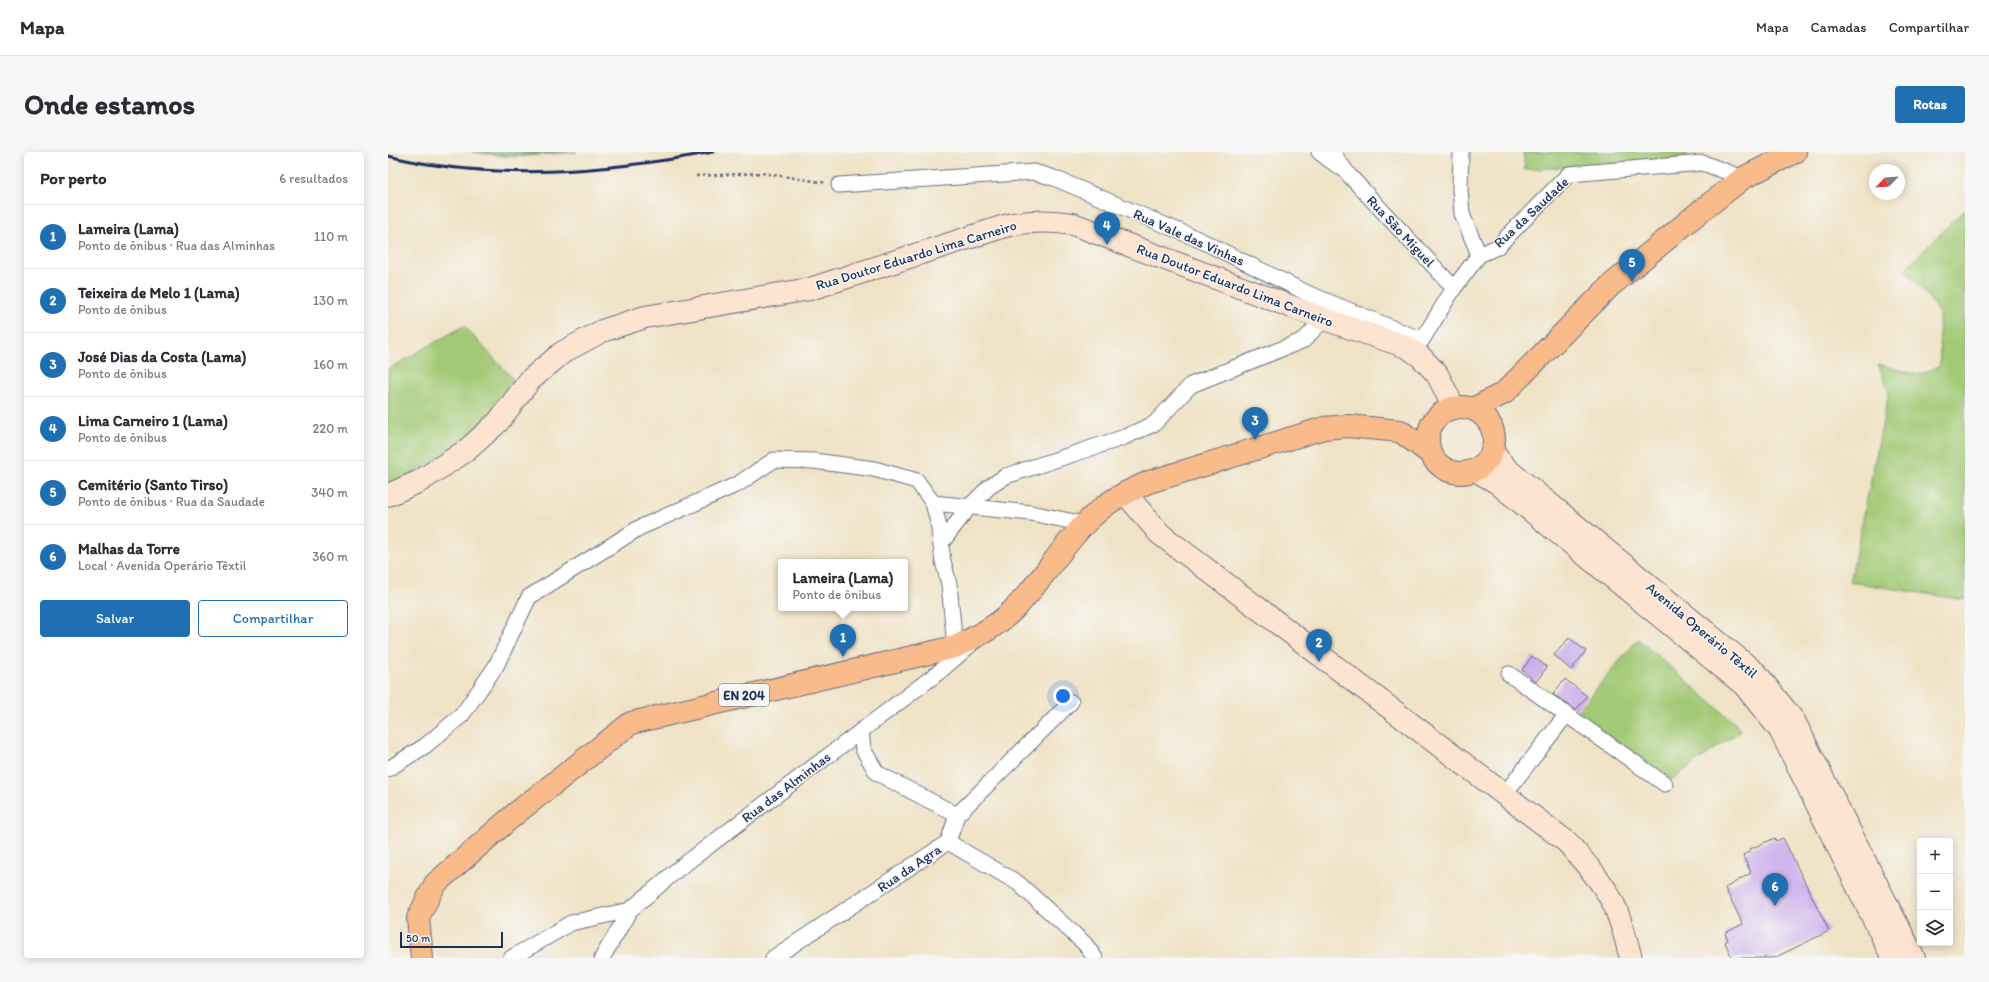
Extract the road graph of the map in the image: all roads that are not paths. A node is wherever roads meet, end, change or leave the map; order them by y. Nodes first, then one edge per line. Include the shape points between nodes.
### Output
1 (1319, 152) edge
2 (1332, 152) edge
3 (1461, 152) edge
4 (1795, 152) edge
5 (1702, 157) edge
6 (1348, 174) junction
7 (1743, 178) junction
8 (839, 185) road end
9 (1479, 255) junction
10 (1454, 288) junction
11 (1324, 319) junction
12 (1504, 393) junction
13 (1455, 412) junction
14 (1491, 426) junction
15 (1400, 431) junction
16 (1492, 452) junction
17 (1431, 454) junction
18 (1475, 470) junction
19 (1125, 493) junction
20 (388, 495) edge
21 (933, 504) junction
22 (970, 506) junction
23 (1084, 524) junction
24 (942, 542) junction
25 (987, 632) junction
26 (955, 647) junction
27 (1509, 674) dead end
28 (1071, 702) dead end
29 (1567, 714) junction
30 (861, 731) junction
31 (388, 769) edge
32 (1666, 784) dead end
33 (1504, 796) junction
34 (957, 815) junction
35 (948, 842) junction
36 (630, 910) junction
37 (518, 957) edge
38 (422, 958) edge
39 (602, 958) edge
40 (773, 958) edge
41 (1095, 958) edge
42 (1631, 958) edge
43 (1893, 958) edge
44 (1914, 958) edge

1 - 6 street, Rua São Miguel
2 - 6 street, Rua São Miguel
3 - 9 street via 1462,214
4 - 7 main road, EN 204
5 - 7 street, Rua da Saudade
5 - 9 street, Rua da Saudade via 1570,174 1497,247
6 - 10 street, Rua São Miguel
7 - 12 main road, EN 204 via 1610,286
8 - 10 street, Rua Vale das Vinhas via 1034,172 1054,178 1200,240 1307,293 1422,340
9 - 10 street, Rua da Saudade
11 - 13 street, Rua Doutor Eduardo Lima Carneiro via 1407,347 1420,356 1437,374
11 - 20 street, Rua Doutor Eduardo Lima Carneiro via 1073,224 1051,220 1026,221 810,289 645,317 602,331 563,352 530,380 498,422 467,450 420,481
11 - 22 street via 1304,340 1191,386 1154,424 1122,438 1006,476 989,487
12 - 13 main road, EN 204
12 - 14 main road, EN 204
13 - 14 main road via 1487,419
13 - 15 main road, EN 204
13 - 17 main road via 1429,435
14 - 16 main road, EN 204 via 1494,435
15 - 17 main road
15 - 19 main road, EN 204 via 1348,426 1324,428 1149,482
16 - 18 main road via 1482,466
16 - 44 street, Avenida Operário Têxtil via 1756,673 1794,721
17 - 18 main road via 1450,471 1465,473
18 - 43 street, Avenida Operário Têxtil via 1496,482 1744,685 1780,730
19 - 23 main road, EN 204
19 - 33 street via 1160,534
21 - 22 street
21 - 24 street
21 - 31 street via 917,481 874,469 814,461 774,460 738,484 639,528 529,597 496,666 462,715 425,746
22 - 23 street via 1031,513
22 - 24 street
23 - 25 main road, EN 204 via 1014,610
24 - 26 street
25 - 26 main road, EN 204
25 - 30 street, Rua das Alminhas
26 - 38 main road, EN 204 via 631,723 515,814 435,884 418,918
27 - 29 street
28 - 34 street, Rua da Agra
29 - 32 street
29 - 33 street
30 - 34 street via 863,749 878,773
30 - 36 street, Rua das Alminhas via 677,870
33 - 42 street via 1567,842 1598,878 1612,899
34 - 35 street, Rua da Agra
35 - 40 street, Rua da Agra
35 - 41 street via 1018,883 1085,944
36 - 37 street via 571,922
36 - 39 street, Rua das Alminhas

